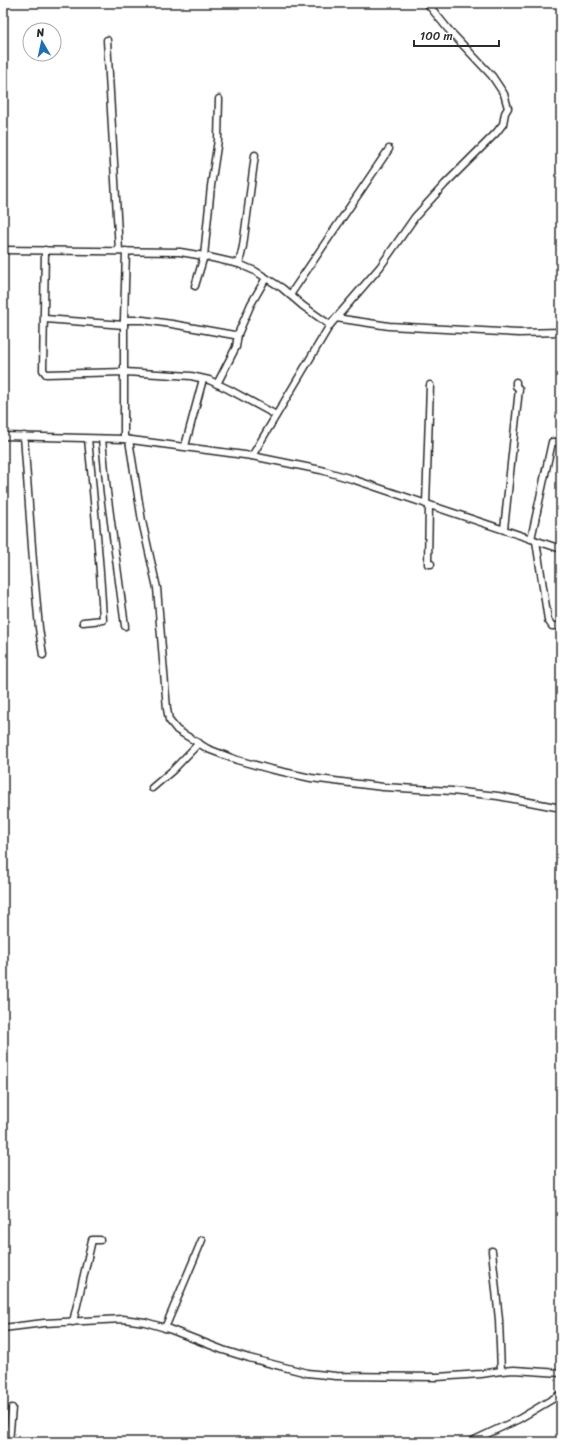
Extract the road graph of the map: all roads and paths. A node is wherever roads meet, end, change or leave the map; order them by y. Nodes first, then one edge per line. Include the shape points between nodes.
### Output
1 (428, 3) edge
2 (107, 40) dead end
3 (220, 99) dead end
4 (389, 149) dead end
5 (255, 155) dead end
6 (3, 250) edge
7 (45, 250) junction
8 (119, 251) junction
9 (126, 251) junction
10 (204, 256) junction
11 (239, 264) junction
12 (266, 278) junction
13 (195, 286) dead end
14 (290, 295) junction
15 (336, 318) junction
16 (45, 319) junction
17 (124, 322) junction
18 (330, 325) junction
19 (561, 332) edge
20 (238, 334) junction
21 (125, 372) junction
22 (203, 379) junction
23 (516, 382) dead end
24 (217, 384) junction
25 (430, 385) dead end
26 (276, 415) junction
27 (3, 436) edge
28 (24, 436) junction
29 (88, 439) junction
30 (102, 439) junction
31 (127, 439) junction
32 (558, 442) dead end
33 (185, 446) junction
34 (252, 456) junction
35 (428, 504) junction
36 (504, 529) junction
37 (534, 540) junction
38 (561, 549) edge
39 (431, 564) dead end
40 (83, 622) dead end
41 (125, 626) dead end
42 (561, 626) edge
43 (43, 655) dead end
44 (199, 743) junction
45 (152, 788) dead end
46 (561, 808) edge
47 (100, 1240) dead end
48 (202, 1240) dead end
49 (492, 1251) dead end
50 (73, 1322) junction
51 (3, 1328) edge
52 (165, 1328) junction
53 (501, 1371) junction
54 (561, 1373) edge
55 (561, 1394) edge
56 (12, 1408) dead end
57 (9, 1442) edge
58 (470, 1442) edge

1 - 15 street via 448,29 492,76 504,94 508,108 503,124 444,184 380,267
2 - 8 street
3 - 10 street via 218,140
4 - 14 street
5 - 11 street
6 - 7 street
7 - 8 street
7 - 16 street
8 - 9 street
9 - 10 street via 180,252
9 - 17 street
10 - 11 street
10 - 13 street
11 - 12 street
12 - 14 street
12 - 20 street
14 - 18 street
15 - 18 street
15 - 19 street via 389,326 519,333
16 - 17 street
16 - 21 street via 43,370 46,374
17 - 20 street via 159,322
17 - 21 street
18 - 26 street
20 - 24 street via 236,348
21 - 22 street
21 - 31 street
22 - 24 street
22 - 33 street
23 - 36 street via 519,389
24 - 26 street
25 - 35 street
26 - 34 street
27 - 28 street
28 - 29 street
28 - 43 street via 38,628
29 - 30 street
29 - 40 street via 103,620
30 - 31 street
30 - 41 street
31 - 33 street
31 - 44 street via 156,588 166,709 169,720 177,730
32 - 37 street via 552,442
33 - 34 street
34 - 35 street via 321,470
35 - 36 street
35 - 39 street via 428,564
36 - 37 street
37 - 38 street
37 - 42 street via 548,620 552,626
44 - 45 street
44 - 46 street via 237,760 311,778 383,787 498,796
47 - 50 street via 92,1240
48 - 52 street
49 - 53 street
50 - 51 street
50 - 52 street via 124,1319
52 - 53 street via 229,1352 307,1373 336,1376 437,1377
53 - 54 street
55 - 58 street via 519,1419
56 - 57 street

